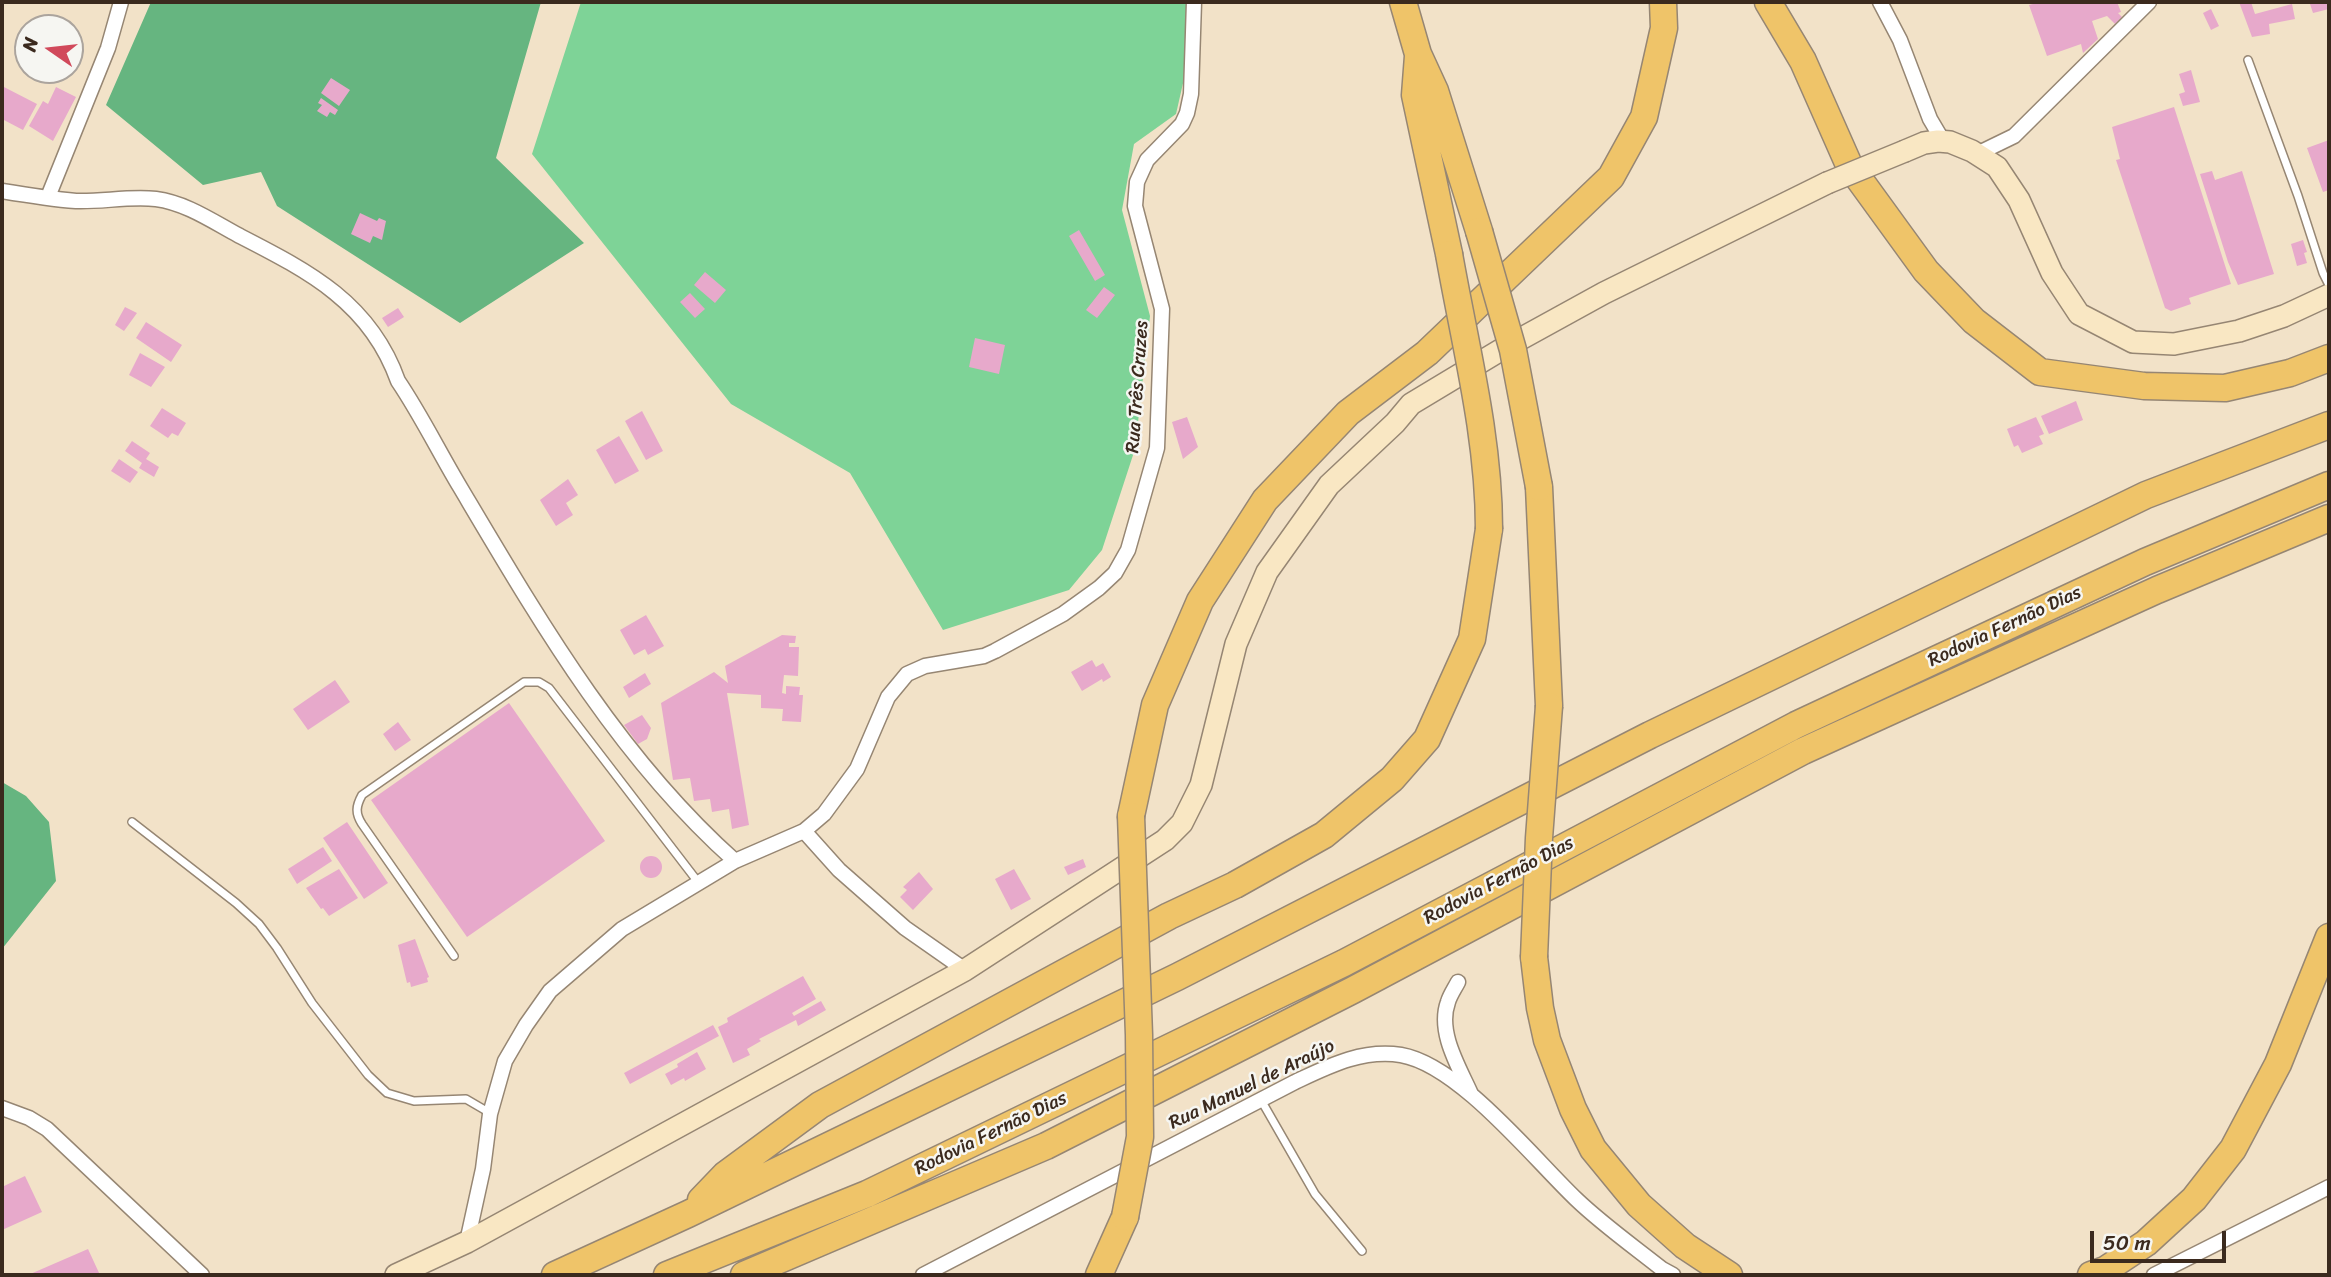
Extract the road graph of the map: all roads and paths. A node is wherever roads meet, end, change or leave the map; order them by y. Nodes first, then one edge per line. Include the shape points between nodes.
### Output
1 (121, 2) edge
2 (1194, 2) edge
3 (1404, 2) edge
4 (1663, 2) edge
5 (1768, 2) edge
6 (1880, 2) edge
7 (2149, 2) edge
8 (1418, 54) junction
9 (2248, 60) dead end
10 (1943, 141) junction
11 (1977, 154) junction
12 (2, 191) edge
13 (48, 197) junction
14 (2329, 285) edge
15 (2329, 295) edge
16 (2329, 358) edge
17 (2329, 425) edge
18 (2329, 485) edge
19 (2329, 518) edge
20 (132, 821) dead end
21 (804, 831) junction
22 (735, 861) junction
23 (698, 882) junction
24 (2329, 937) edge
25 (454, 956) dead end
26 (965, 970) junction
27 (1458, 982) dead end
28 (1472, 1095) junction
29 (1261, 1100) junction
30 (2, 1108) edge
31 (490, 1114) junction
32 (2329, 1186) edge
33 (688, 1214) junction
34 (467, 1242) junction
35 (1362, 1251) dead end
36 (202, 1275) edge
37 (396, 1275) edge
38 (555, 1275) edge
39 (667, 1275) edge
40 (744, 1275) edge
41 (923, 1275) edge
42 (1099, 1275) edge
43 (1673, 1275) edge
44 (1729, 1275) edge
45 (2091, 1275) edge
46 (2154, 1275) edge

1 - 13 street via 108,48
2 - 21 street, Rua Três Cruzes via 1187,113 1147,160 1137,183 1135,206 1162,309 1157,448 1128,550 1115,573 1063,614 984,656 925,666 907,674 888,697 857,769 824,814
3 - 8 highway
4 - 42 highway, bridge via 1664,28 1644,117 1611,177 1427,352 1348,413 1265,500 1200,601 1155,705 1131,816 1140,1137 1125,1217
5 - 16 highway via 1803,61 1849,165 1926,271 1974,321 2040,372 2144,386 2225,388 2290,373
6 - 10 street
7 - 11 street via 2014,136
8 - 33 highway, bridge via 1415,95 1486,453 1489,529 1472,639 1427,739 1392,779 1324,835 820,1105 725,1175
8 - 44 highway, bridge via 1435,91 1513,350 1539,487 1549,706 1534,957 1540,1008 1553,1059 1593,1149 1639,1205 1685,1246
9 - 14 lane
10 - 11 street
10 - 26 street, bridge via 1924,143 1827,183 1604,293 1411,404 1329,485 1267,572 1236,644 1201,785 1182,823 1166,840
11 - 15 street via 1997,167 2012,189 2052,273 2079,314 2133,342 2174,344 2239,331
12 - 13 street
13 - 22 street via 156,199 190,208 297,265 347,302 369,325 391,360 398,381 557,650 665,791
17 - 33 highway via 2146,495 1650,735 1164,984
18 - 39 highway, Rodovia Fernão Dias via 2145,562 1796,724 1344,963 867,1194
19 - 40 highway, Rodovia Fernão Dias via 2157,590 1803,751 1353,990 1046,1146
20 - 31 lane via 259,924 312,1003 387,1093 414,1101 466,1099
21 - 22 street
21 - 26 street via 839,870 905,928
22 - 23 street
23 - 25 lane via 549,688 539,682 524,682 362,795 357,804 356,815
23 - 31 street via 622,929 550,991 505,1061
24 - 45 highway via 2278,1064 2233,1149 2194,1199 2146,1243
26 - 34 street
27 - 28 street via 1444,1022
28 - 29 street, Rua Manuel de Araújo via 1444,1074 1401,1055 1346,1059
28 - 43 street, Rua Manuel de Araújo via 1578,1201
29 - 35 lane via 1315,1194
29 - 41 street, Rua Manuel de Araújo
30 - 36 street via 47,1129
31 - 34 street
32 - 46 street
33 - 38 highway
34 - 37 street

